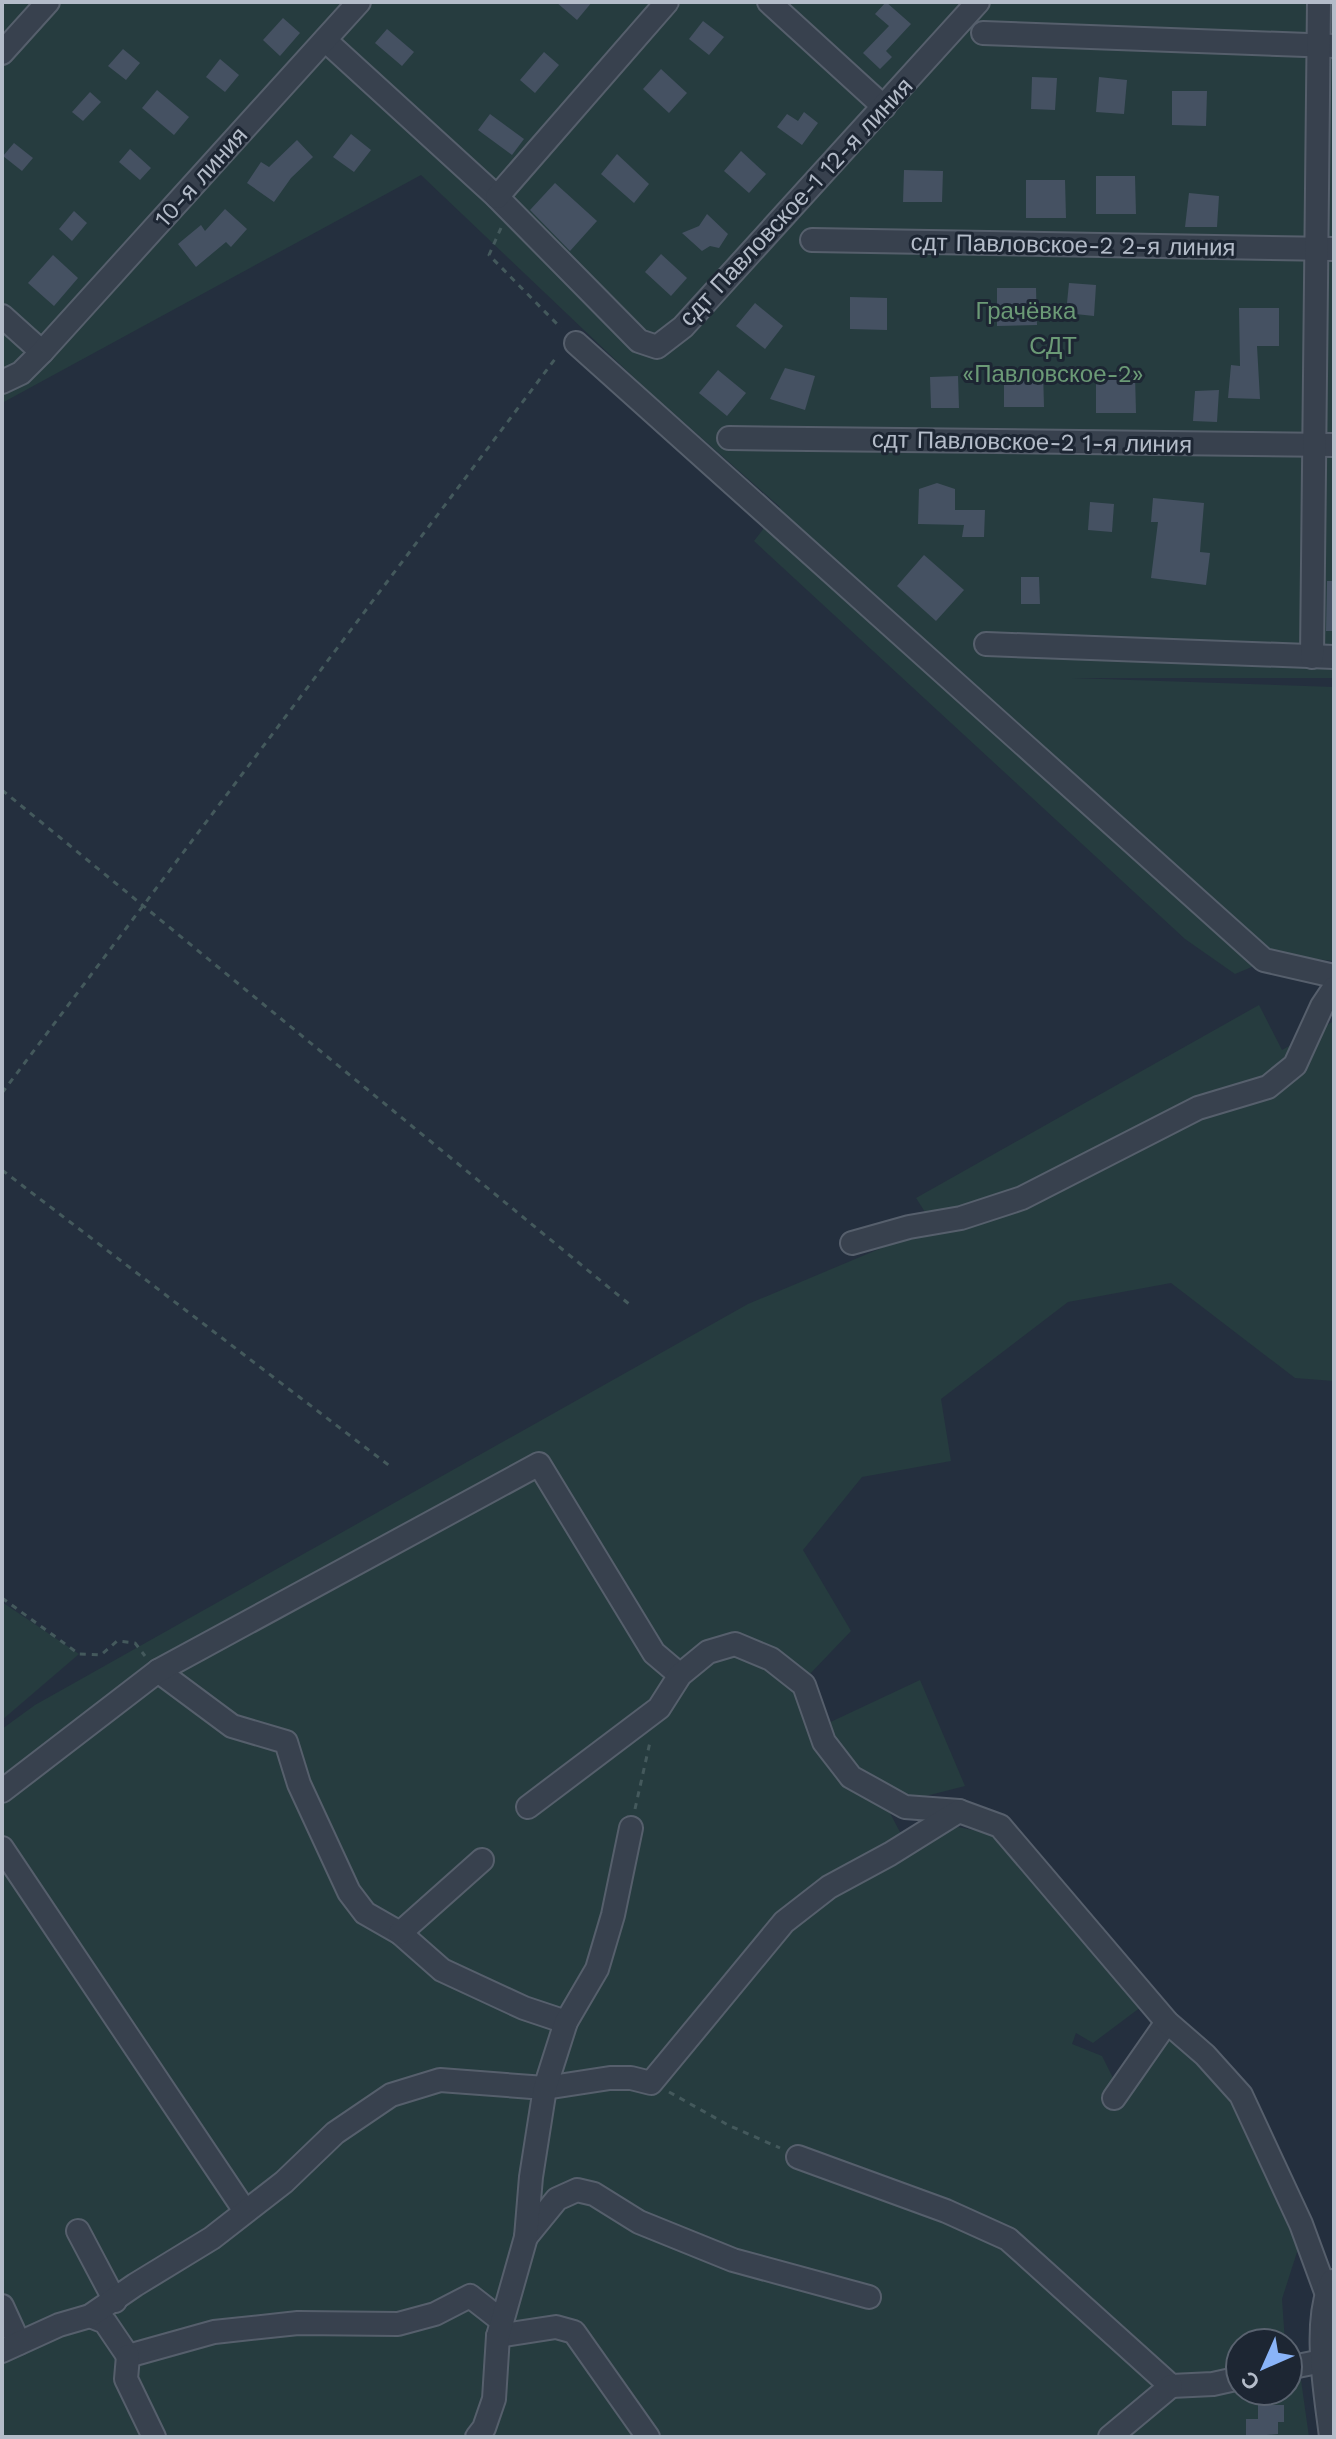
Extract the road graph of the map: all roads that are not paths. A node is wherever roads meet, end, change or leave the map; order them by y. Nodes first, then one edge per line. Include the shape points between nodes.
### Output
1 (48, 2) edge
2 (359, 2) edge
3 (667, 2) edge
4 (769, 2) edge
5 (978, 2) edge
6 (1319, 2) edge
7 (983, 33) dead end
8 (325, 40) junction
9 (1326, 46) edge
10 (2, 53) edge
11 (884, 107) junction
12 (503, 203) junction
13 (812, 240) dead end
14 (1326, 249) edge
15 (2, 316) edge
16 (576, 343) road end
17 (42, 352) junction
18 (2, 382) edge
19 (729, 438) dead end
20 (1325, 445) edge
21 (986, 644) dead end
22 (1323, 657) edge
23 (1334, 976) edge
24 (1334, 988) edge
25 (852, 1243) dead end
26 (158, 1671) junction
27 (680, 1675) junction
28 (2, 1791) edge
29 (528, 1807) dead end
30 (959, 1811) junction
31 (631, 1828) road end
32 (2, 1848) edge
33 (482, 1860) dead end
34 (400, 1933) junction
35 (566, 2022) junction
36 (1167, 2022) junction
37 (545, 2088) junction
38 (1114, 2098) dead end
39 (798, 2157) road end
40 (245, 2211) junction
41 (78, 2231) dead end
42 (526, 2237) junction
43 (1330, 2284) edge
44 (869, 2297) dead end
45 (115, 2301) junction
46 (2, 2306) edge
47 (90, 2316) junction
48 (500, 2328) junction
49 (1326, 2345) edge
50 (11, 2347) edge
51 (128, 2356) junction
52 (1304, 2358) edge
53 (1224, 2382) edge
54 (1171, 2386) junction
55 (154, 2437) edge
56 (477, 2437) edge
57 (648, 2437) edge
58 (1110, 2437) edge
59 (1331, 2437) edge

1 - 10 street
2 - 8 street, 10-я линия
3 - 12 street
4 - 11 street
5 - 11 street, сдт Павловское-1 12-я линия
6 - 9 street
7 - 9 street
8 - 12 street, сдт Павловское-1 12-я линия
8 - 17 street, 10-я линия
9 - 14 street
11 - 12 street, сдт Павловское-1 12-я линия via 683,327 657,347 639,341
13 - 14 street, сдт Павловское-2 2-я линия
14 - 20 street
15 - 17 street
16 - 23 street via 1264,960
17 - 18 street, 10-я линия via 21,373
19 - 20 street, сдт Павловское-2 1-я линия
20 - 22 street
21 - 22 street
24 - 25 street via 1295,1065 1268,1087 1198,1108 1022,1198
26 - 27 street via 539,1464 654,1653
26 - 28 street
26 - 34 street via 232,1726 286,1742 299,1784 349,1892 365,1913
27 - 29 street via 659,1708
27 - 30 street via 708,1652 735,1644 771,1659 804,1685 824,1742 851,1777 905,1807
30 - 36 street via 1000,1826
30 - 37 street via 829,1887 784,1922 651,2083 610,2078
31 - 35 street via 597,1969
32 - 40 street
33 - 34 street
34 - 35 street via 442,1970
35 - 37 street
36 - 38 street
36 - 43 street via 1241,2095
37 - 40 street via 440,2080 391,2095 335,2133
37 - 42 street
39 - 54 street via 1008,2239
40 - 45 street
41 - 45 street
42 - 44 street via 557,2199 577,2190 733,2260
42 - 48 street
43 - 49 street
45 - 47 street
46 - 50 street
47 - 50 street
47 - 51 street via 105,2322
48 - 51 street via 470,2296 435,2314 398,2324 298,2323 214,2332
48 - 56 street via 494,2399
48 - 57 street via 556,2327 574,2332
49 - 52 street
49 - 59 street
51 - 55 street via 126,2379
53 - 54 street
54 - 58 street

